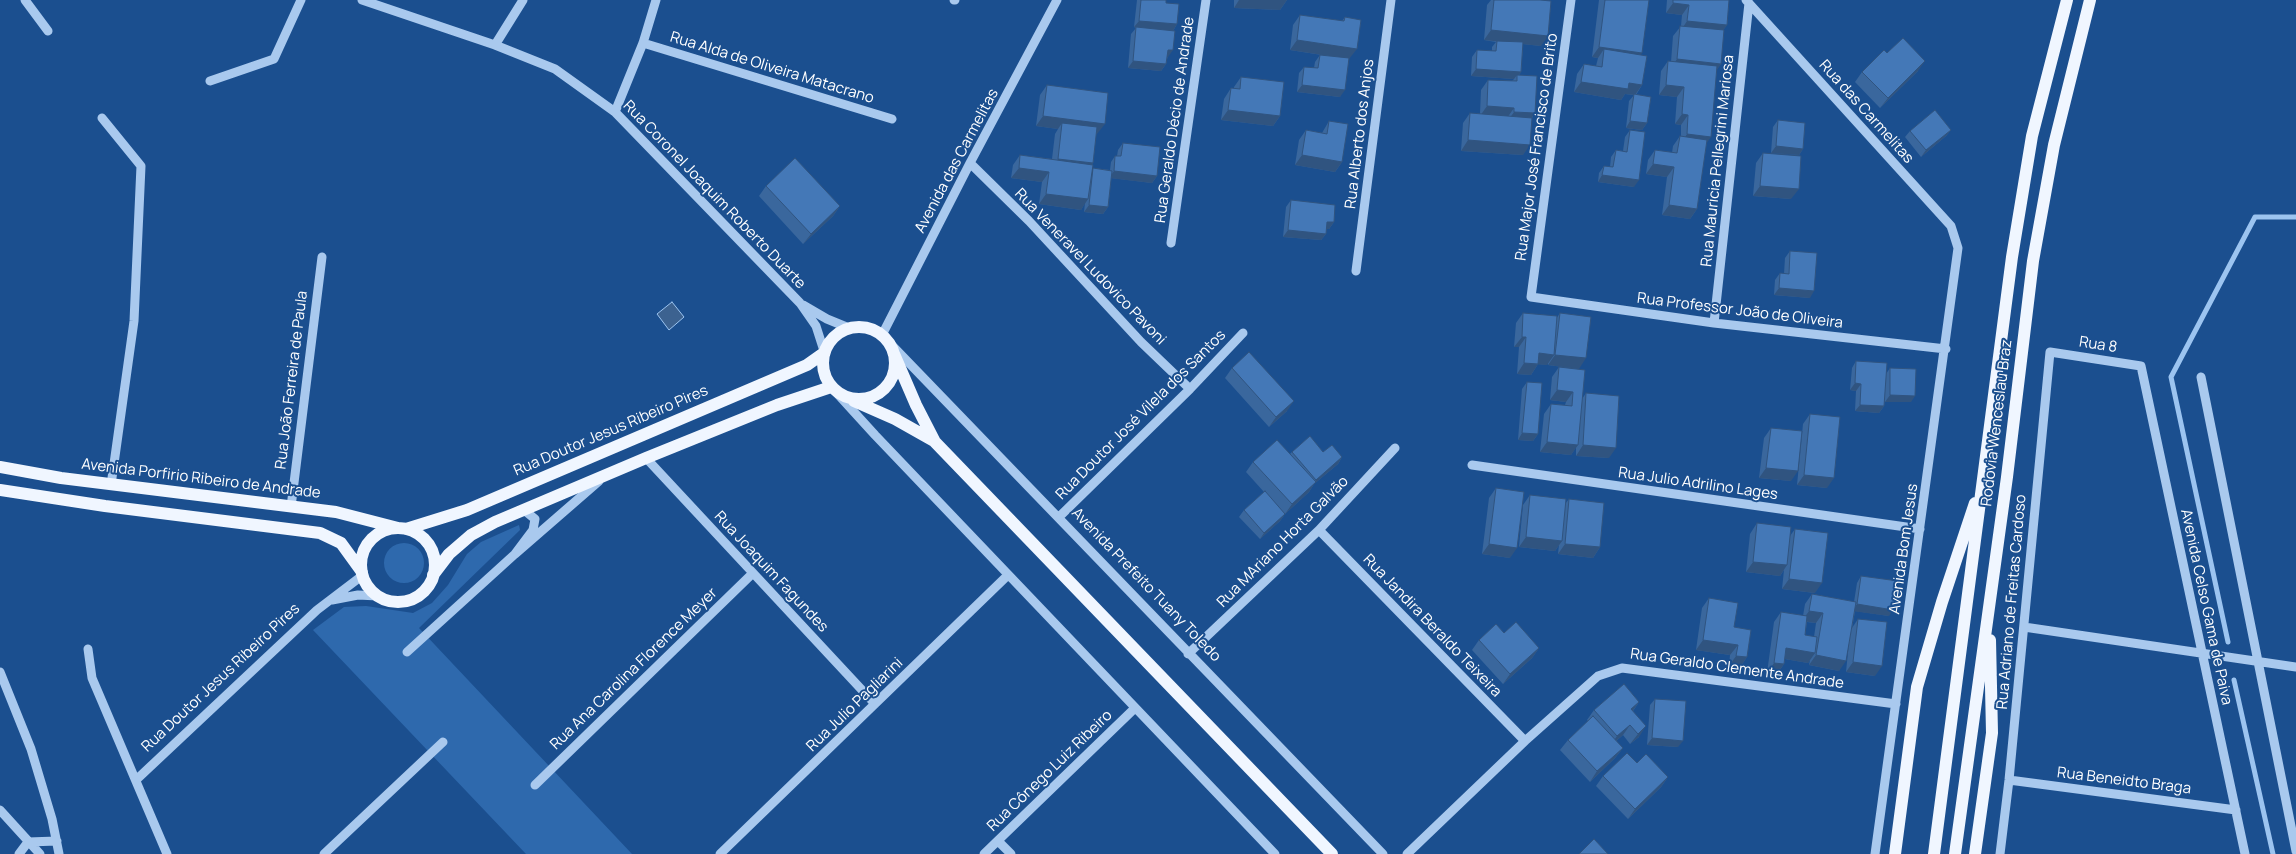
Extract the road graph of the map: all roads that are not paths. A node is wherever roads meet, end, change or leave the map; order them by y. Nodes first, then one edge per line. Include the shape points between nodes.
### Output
1 (25, 0) edge
2 (301, 0) edge
3 (523, 0) edge
4 (656, 0) edge
5 (1057, 0) edge
6 (1206, 0) edge
7 (1391, 0) edge
8 (1570, 0) edge
9 (2067, 0) edge
10 (2090, 0) edge
11 (366, 1) edge
12 (1748, 2) edge
13 (48, 31) dead end
14 (643, 43) junction
15 (495, 45) junction
16 (210, 81) dead end
17 (616, 112) junction
18 (102, 118) dead end
19 (892, 119) dead end
20 (970, 163) junction
21 (1171, 243) dead end
22 (1958, 248) joint
23 (322, 257) dead end
24 (1356, 271) dead end
25 (1531, 297) joint
26 (800, 303) junction
27 (1714, 323) junction
28 (849, 328) junction
29 (1243, 333) dead end
30 (884, 337) junction
31 (1946, 349) junction
32 (824, 352) junction
33 (2050, 352) joint
34 (894, 354) junction
35 (2141, 366) joint
36 (2201, 376) dead end
37 (832, 388) junction
38 (1190, 389) junction
39 (848, 398) junction
40 (935, 442) junction
41 (1395, 448) dead end
42 (646, 458) junction
43 (1472, 465) dead end
44 (0, 467) edge
45 (1984, 474) junction
46 (605, 475) junction
47 (2007, 477) junction
48 (111, 484) junction
49 (0, 490) edge
50 (290, 507) junction
51 (524, 510) junction
52 (1059, 517) junction
53 (402, 528) junction
54 (1319, 530) junction
55 (1920, 530) junction
56 (515, 554) junction
57 (753, 573) junction
58 (362, 574) junction
59 (433, 575) junction
60 (1008, 575) junction
61 (378, 596) junction
62 (329, 600) junction
63 (2024, 626) junction
64 (88, 649) dead end
65 (407, 652) dead end
66 (2202, 652) junction
67 (1188, 654) junction
68 (2257, 662) junction
69 (2296, 667) edge
70 (0, 672) edge
71 (875, 704) junction
72 (1896, 704) junction
73 (1135, 708) junction
74 (1525, 741) junction
75 (442, 742) dead end
76 (136, 780) junction
77 (2010, 780) junction
78 (535, 785) dead end
79 (0, 810) edge
80 (2236, 810) junction
81 (57, 841) junction
82 (998, 841) junction
83 (28, 842) junction
84 (2296, 851) edge
85 (19, 854) edge
86 (40, 854) edge
87 (59, 854) edge
88 (167, 854) edge
89 (324, 854) edge
90 (720, 854) edge
91 (984, 854) edge
92 (1011, 854) edge
93 (1275, 854) edge
94 (1332, 854) edge
95 (1383, 854) edge
96 (1407, 854) edge
97 (1875, 854) edge
98 (1896, 854) edge
99 (1934, 854) edge
100 (1955, 854) edge
101 (1975, 854) edge
102 (2000, 854) edge
103 (2246, 854) edge

1 - 13 street
2 - 16 street via 274,59
3 - 15 street
4 - 14 street
5 - 20 street, Avenida das Carmelitas
6 - 21 street, Rua Geraldo Décio de Andrade
7 - 24 street, Rua Alberto dos Anjos
8 - 25 street, Rua Major José Francisco de Brito
9 - 45 main road, Rodovia Wenceslau Braz via 2032,136 2012,257
10 - 47 main road, Rodovia Wenceslau Braz via 2054,145 2035,252
11 - 15 street, Rua Coronel Joaquim Roberto Duarte
12 - 22 street, Rua das Carmelitas via 1951,226
12 - 27 street, Rua Mauricia Pellegrini Mariosa
14 - 17 street
14 - 19 street, Rua Alda de Oliveira Matacrano
15 - 17 street, Rua Coronel Joaquim Roberto Duarte via 555,69
17 - 26 street, Rua Coronel Joaquim Roberto Duarte
18 - 48 street via 140,166 134,321
20 - 30 street, Avenida das Carmelitas
20 - 38 street, Rua Veneravel Ludovico Pavoni
22 - 31 street, Avenida Bom Jesus
23 - 50 street, Rua João Ferreira de Paula
25 - 27 street, Rua Professor João de Oliveira
26 - 28 street, Rua Coronel Joaquim Roberto Duarte
26 - 32 street, Rua Coronel Joaquim Roberto Duarte via 816,326
27 - 31 street, Rua Professor João de Oliveira
28 - 30 main road via 867,327
28 - 32 main road via 834,336
29 - 38 street, Rua Doutor José Vilela dos Santos
30 - 34 main road
30 - 52 street, Avenida Prefeito Tuany Toledo
31 - 55 street, Avenida Bom Jesus
32 - 37 main road via 823,371
32 - 53 main road, Rua Doutor Jesus Ribeiro Pires via 808,366 467,510
33 - 35 street, Rua 8
33 - 63 street, Rua Adriano de Freitas Cardoso
34 - 39 main road via 894,374 884,390 866,399
34 - 40 main road
35 - 66 street, Avenida Celso Gama de Paiva
36 - 68 street
37 - 39 main road
37 - 42 main road via 777,405
37 - 60 street
38 - 52 street, Rua Doutor José Vilela dos Santos
39 - 40 main road
40 - 94 main road
41 - 54 street, Rua MAriano Horta Galvão
42 - 46 main road
42 - 57 street, Rua Joaquim Fagundes
43 - 55 street, Rua Julio Adrilino Lages
44 - 48 main road, Avenida Porfirio Ribeiro de Andrade
45 - 98 main road via 1917,687
45 - 99 main road, Rodovia Wenceslau Braz
46 - 51 main road
46 - 56 street
47 - 100 main road, Rodovia Wenceslau Braz
47 - 101 main road via 1990,631 1992,733
48 - 50 main road, Avenida Porfirio Ribeiro de Andrade
49 - 58 main road via 320,533 341,543
50 - 53 main road, Avenida Porfirio Ribeiro de Andrade via 336,512
51 - 56 street via 535,519 533,530
51 - 59 main road via 471,535 449,554
52 - 67 street, Avenida Prefeito Tuany Toledo
53 - 58 main road via 385,530 374,536 363,554
53 - 59 main road via 423,538 431,548
54 - 67 street, Rua MAriano Horta Galvão
54 - 74 street, Rua Jandira Beraldo Teixeira
55 - 72 street, Avenida Bom Jesus
56 - 65 street
57 - 71 street, Rua Joaquim Fagundes
57 - 78 street, Rua Ana Carolina Florence Meyer
58 - 61 main road via 368,587
58 - 62 street, Rua Doutor Jesus Ribeiro Pires
59 - 61 main road via 419,595 408,600 389,601
60 - 71 street, Rua Julio Pagliarini
60 - 73 street
61 - 62 street via 358,595
62 - 76 street, Rua Doutor Jesus Ribeiro Pires
63 - 66 street
63 - 77 street, Rua Adriano de Freitas Cardoso
64 - 76 street via 92,678
66 - 68 street
66 - 80 street, Avenida Celso Gama de Paiva
67 - 95 street, Avenida Prefeito Tuany Toledo
68 - 69 street
68 - 84 street
70 - 81 street via 31,749
71 - 90 street, Rua Julio Pagliarini
72 - 74 street, Rua Geraldo Clemente Andrade via 1622,668 1598,676
72 - 97 street, Avenida Bom Jesus
73 - 82 street, Rua Cônego Luiz Ribeiro
73 - 93 street
74 - 96 street, Rua Geraldo Clemente Andrade
75 - 89 street
76 - 88 street
77 - 80 street, Rua Beneidto Braga
77 - 102 street, Rua Adriano de Freitas Cardoso
79 - 83 street
80 - 103 street, Avenida Celso Gama de Paiva
81 - 83 street
81 - 87 street
82 - 91 street, Rua Cônego Luiz Ribeiro
82 - 92 street
83 - 85 street
83 - 86 street

